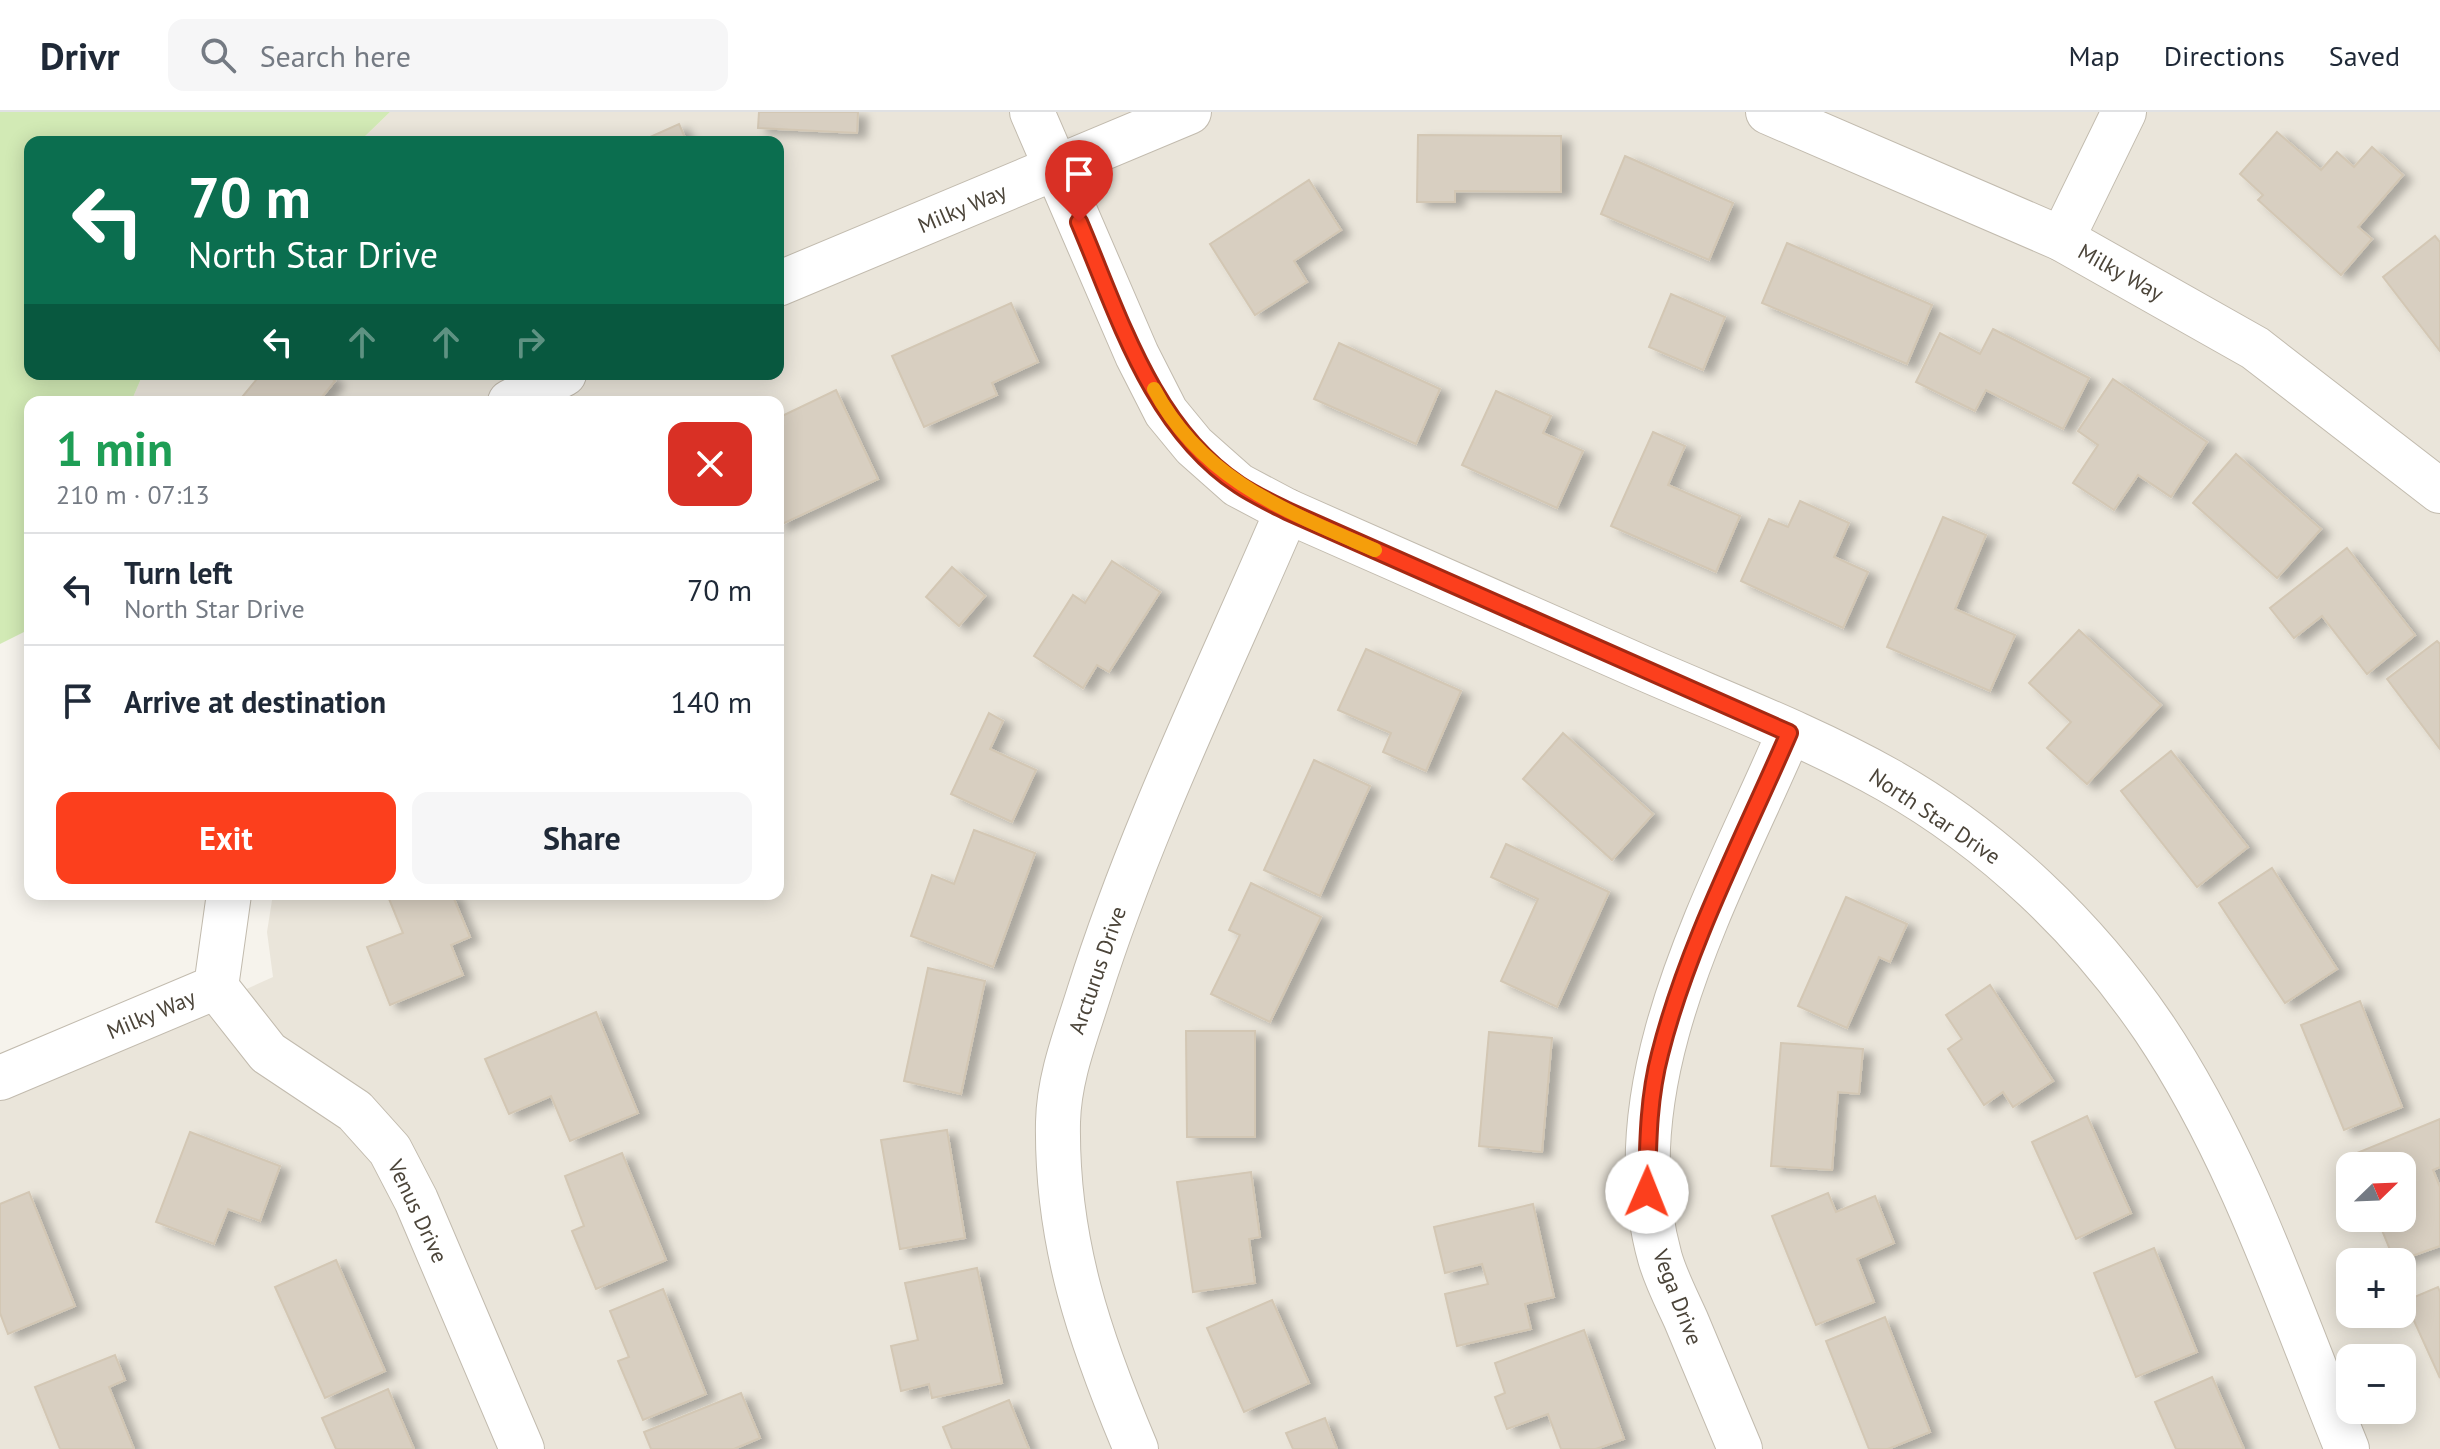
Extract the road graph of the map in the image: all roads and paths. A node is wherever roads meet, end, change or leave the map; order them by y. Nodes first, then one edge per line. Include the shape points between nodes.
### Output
1 (1032, 112) edge
2 (1189, 112) edge
3 (1768, 112) edge
4 (2124, 112) edge
5 (1055, 169) junction
6 (2062, 239) junction
7 (784, 282) edge
8 (552, 380) edge
9 (522, 396) edge
10 (2440, 491) edge
11 (1287, 511) junction
12 (1789, 733) junction
13 (228, 900) edge
14 (216, 987) junction
15 (0, 1078) edge
16 (522, 1449) edge
17 (1136, 1449) edge
18 (1740, 1449) edge
19 (2347, 1449) edge

1 - 5 street, North Star Drive
2 - 5 street, Milky Way
3 - 6 street, Milky Way
4 - 6 street
5 - 7 street, Milky Way
5 - 11 street, North Star Drive via 1166,412 1238,485
6 - 10 street, Milky Way via 2255,348
8 - 9 street
11 - 12 street, North Star Drive
11 - 17 street, Arcturus Drive via 1110,926 1068,1055 1058,1119 1060,1195 1074,1279 1095,1352
12 - 18 street, Vega Drive via 1678,991 1659,1056 1648,1126 1647,1192 1660,1260
12 - 19 street, North Star Drive via 1888,780 1951,821 2066,917 2111,970 2197,1098 2232,1168
13 - 14 street, Milky Way
14 - 15 street, Milky Way
14 - 16 street, Venus Drive via 268,1053 355,1111 390,1150

